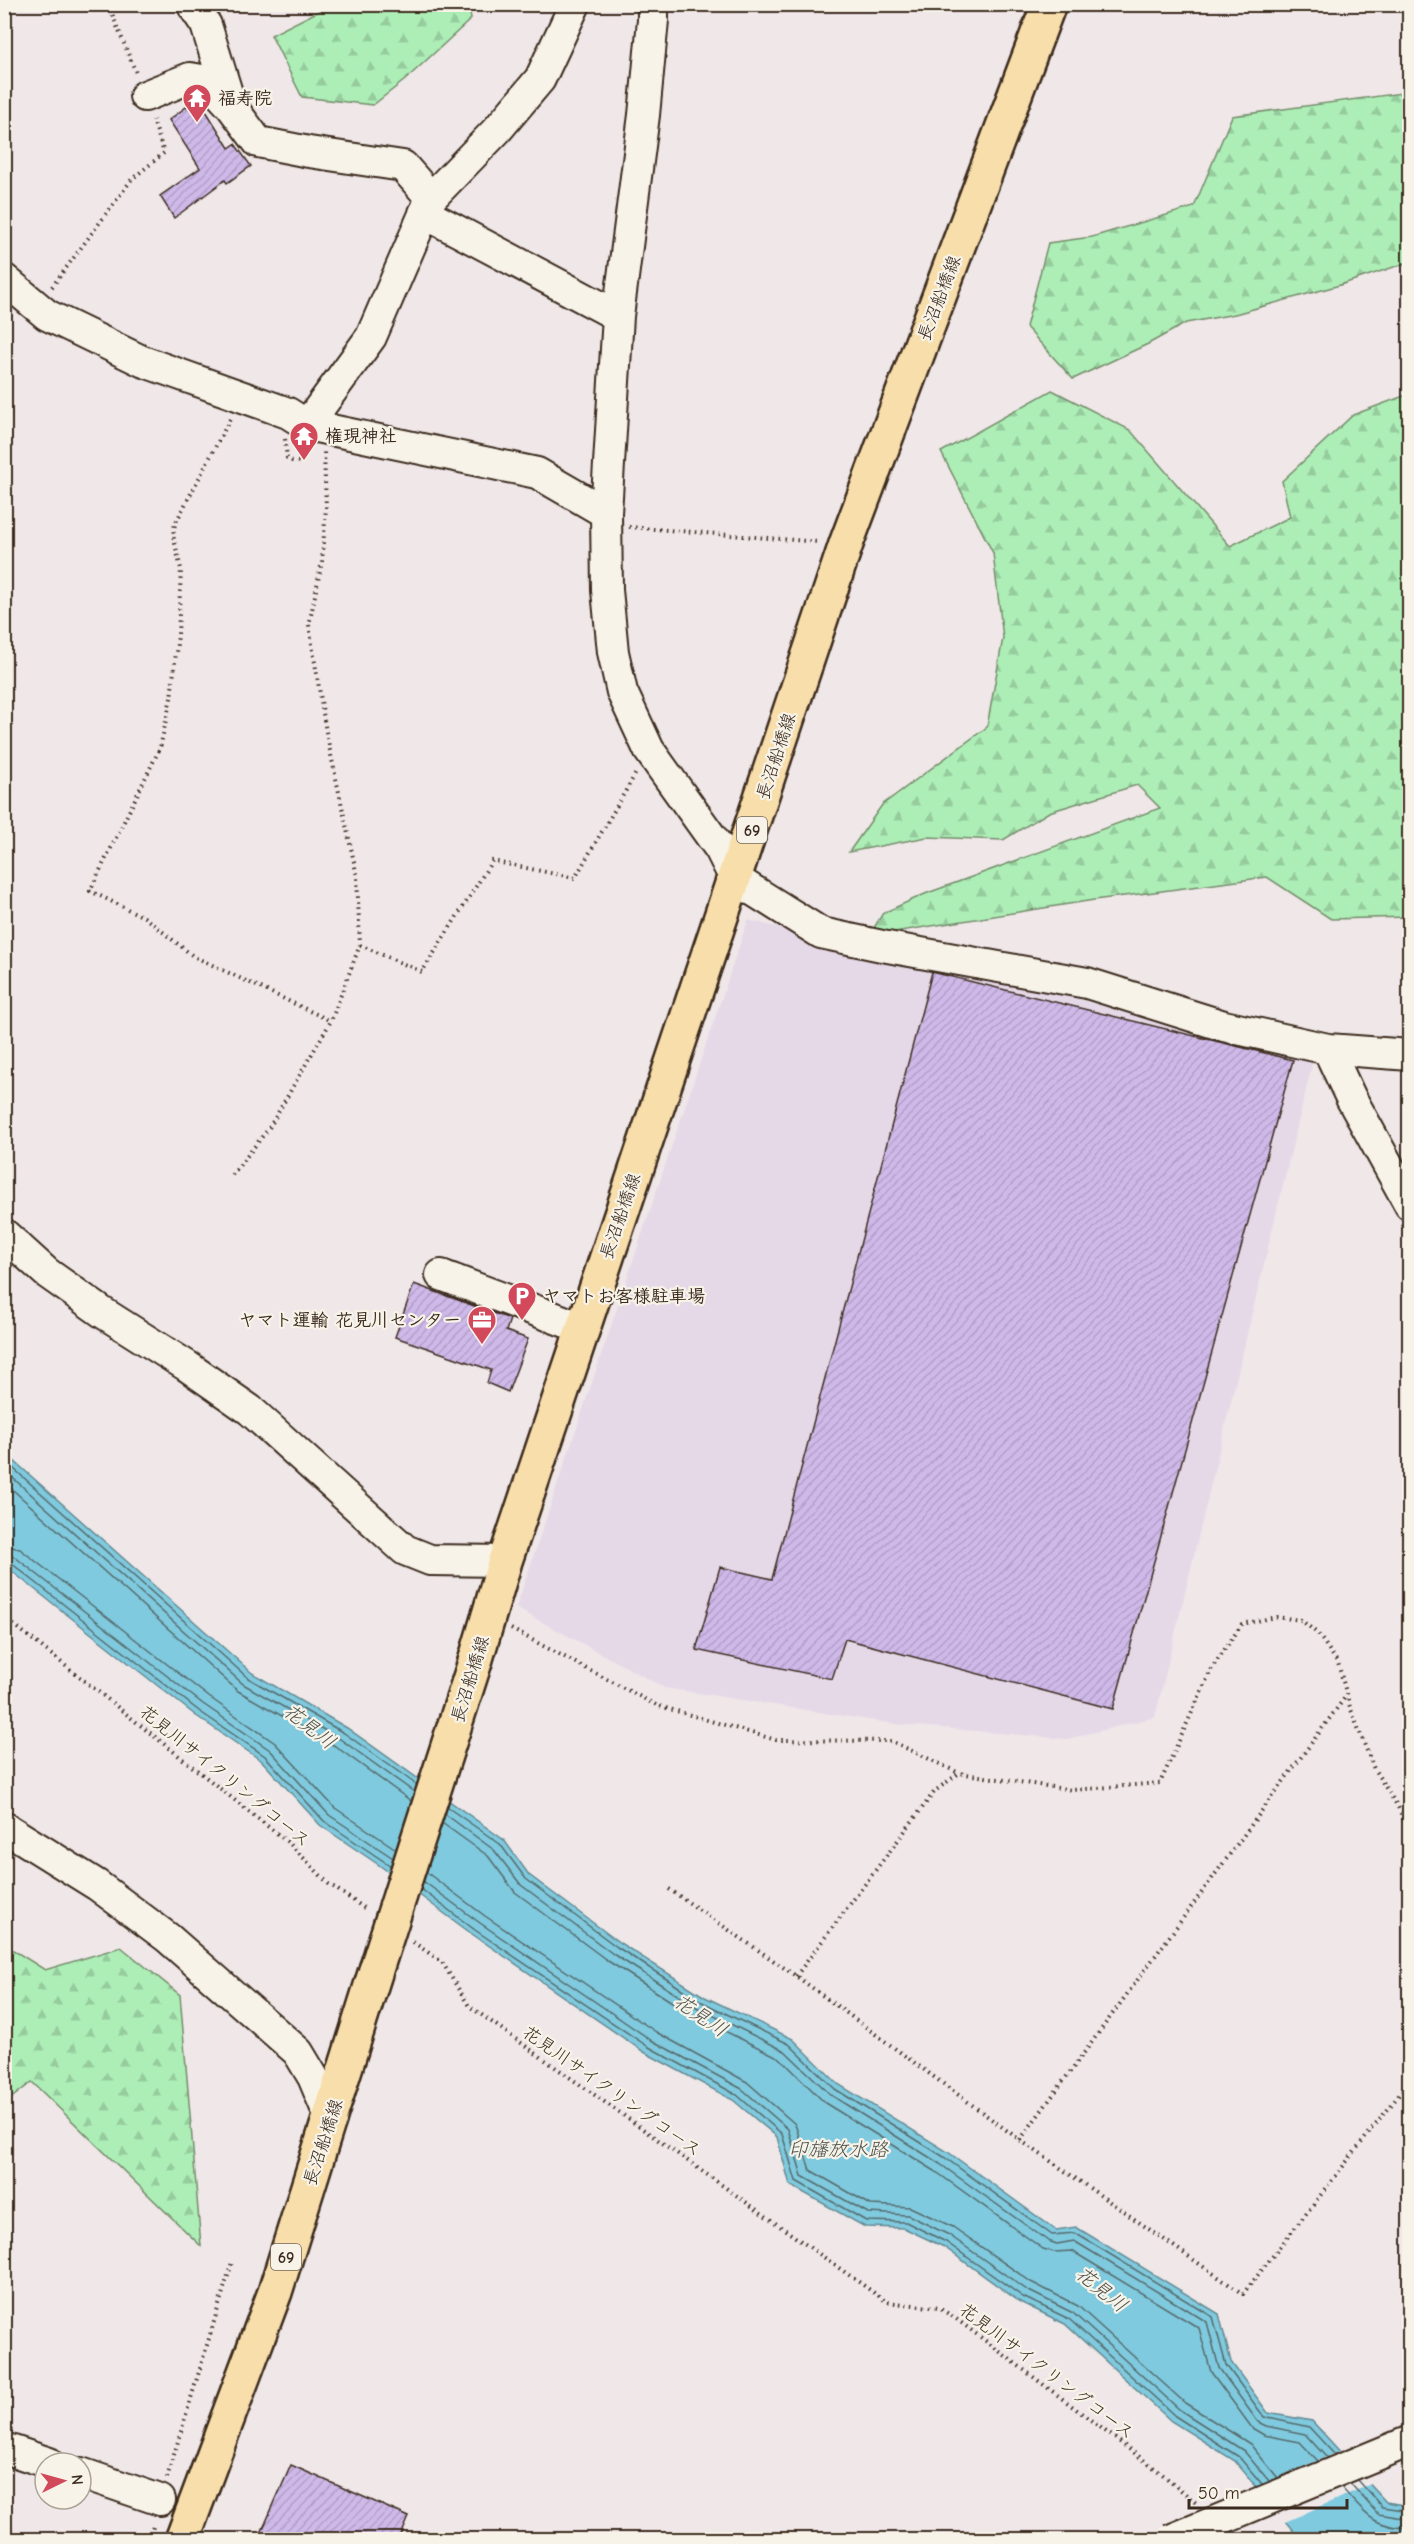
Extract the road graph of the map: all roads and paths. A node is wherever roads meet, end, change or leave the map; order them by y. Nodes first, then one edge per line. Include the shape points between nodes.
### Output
1 (108, 4) edge
2 (192, 4) edge
3 (575, 4) edge
4 (653, 4) edge
5 (1049, 4) edge
6 (145, 96) junction
7 (231, 106) junction
8 (427, 205) junction
9 (4, 279) edge
10 (38, 308) junction
11 (618, 316) junction
12 (240, 397) junction
13 (301, 428) junction
14 (300, 462) dead end
15 (606, 519) junction
16 (846, 544) junction
17 (649, 750) junction
18 (735, 879) junction
19 (360, 945) junction
20 (331, 1022) junction
21 (1328, 1049) junction
22 (1410, 1055) edge
23 (232, 1175) dead end
24 (1410, 1205) edge
25 (4, 1234) edge
26 (441, 1275) dead end
27 (582, 1328) junction
28 (505, 1561) junction
29 (4, 1617) edge
30 (489, 1617) junction
31 (1346, 1695) junction
32 (959, 1773) junction
33 (4, 1827) edge
34 (1410, 1834) edge
35 (669, 1888) dead end
36 (376, 1917) dead end
37 (404, 1936) dead end
38 (796, 1976) junction
39 (1410, 2081) edge
40 (331, 2120) junction
41 (1020, 2140) junction
42 (232, 2262) dead end
43 (1410, 2441) edge
44 (4, 2448) edge
45 (33, 2458) edge
46 (93, 2478) edge
47 (160, 2500) junction
48 (1204, 2510) dead end
49 (149, 2540) edge
50 (182, 2540) edge
51 (1170, 2540) edge

1 - 6 path
2 - 7 street via 206,25
3 - 8 street via 540,79
4 - 11 street via 644,115
5 - 16 main road, 長沼船橋線 / 69
6 - 7 street via 190,78 208,81
6 - 10 path via 164,153 132,179
7 - 8 street via 258,142 403,166
8 - 11 street
8 - 13 street via 371,338
9 - 10 street
10 - 12 street via 142,361
11 - 15 street
12 - 13 street
12 - 20 path via 173,535 181,569 178,635 160,748 90,891 144,917 193,956
13 - 14 path via 287,458
13 - 15 street via 537,473
13 - 19 path via 326,508 322,561 309,625 326,732 357,876
15 - 16 path
15 - 17 street via 613,652 622,692
16 - 18 main road, 長沼船橋線 / 69
17 - 18 street via 720,849
17 - 19 path via 574,878 492,861 422,972
18 - 21 street via 821,933 1087,982 1224,1026
18 - 27 main road, 長沼船橋線 / 69
19 - 20 path
20 - 23 path via 269,1128
21 - 22 street
21 - 24 street
25 - 28 street via 47,1273 250,1410 405,1550 430,1560
26 - 27 street
27 - 28 main road, 長沼船橋線 / 69
28 - 30 main road, 長沼船橋線 / 69
29 - 36 path, 花見川サイクリングコース via 290,1844 329,1884
30 - 32 path via 656,1706 776,1740 891,1741
30 - 40 main road, 長沼船橋線 / 69, bridge
31 - 32 path via 1338,1663 1318,1634 1300,1620 1276,1617 1242,1624 1212,1668 1160,1783 1072,1790
31 - 34 path via 1374,1769
31 - 41 path
32 - 38 path via 934,1791
33 - 40 street via 97,1885 168,1938 298,2052
35 - 38 path
37 - 48 path, 花見川サイクリングコース via 442,1962 469,2006 887,2301 939,2308 955,2318 1161,2473
38 - 41 path
39 - 41 path via 1243,2294
40 - 50 main road, 長沼船橋線 / 69 via 275,2292
42 - 47 path
43 - 51 street, bridge
44 - 45 street
46 - 47 street
47 - 49 path

